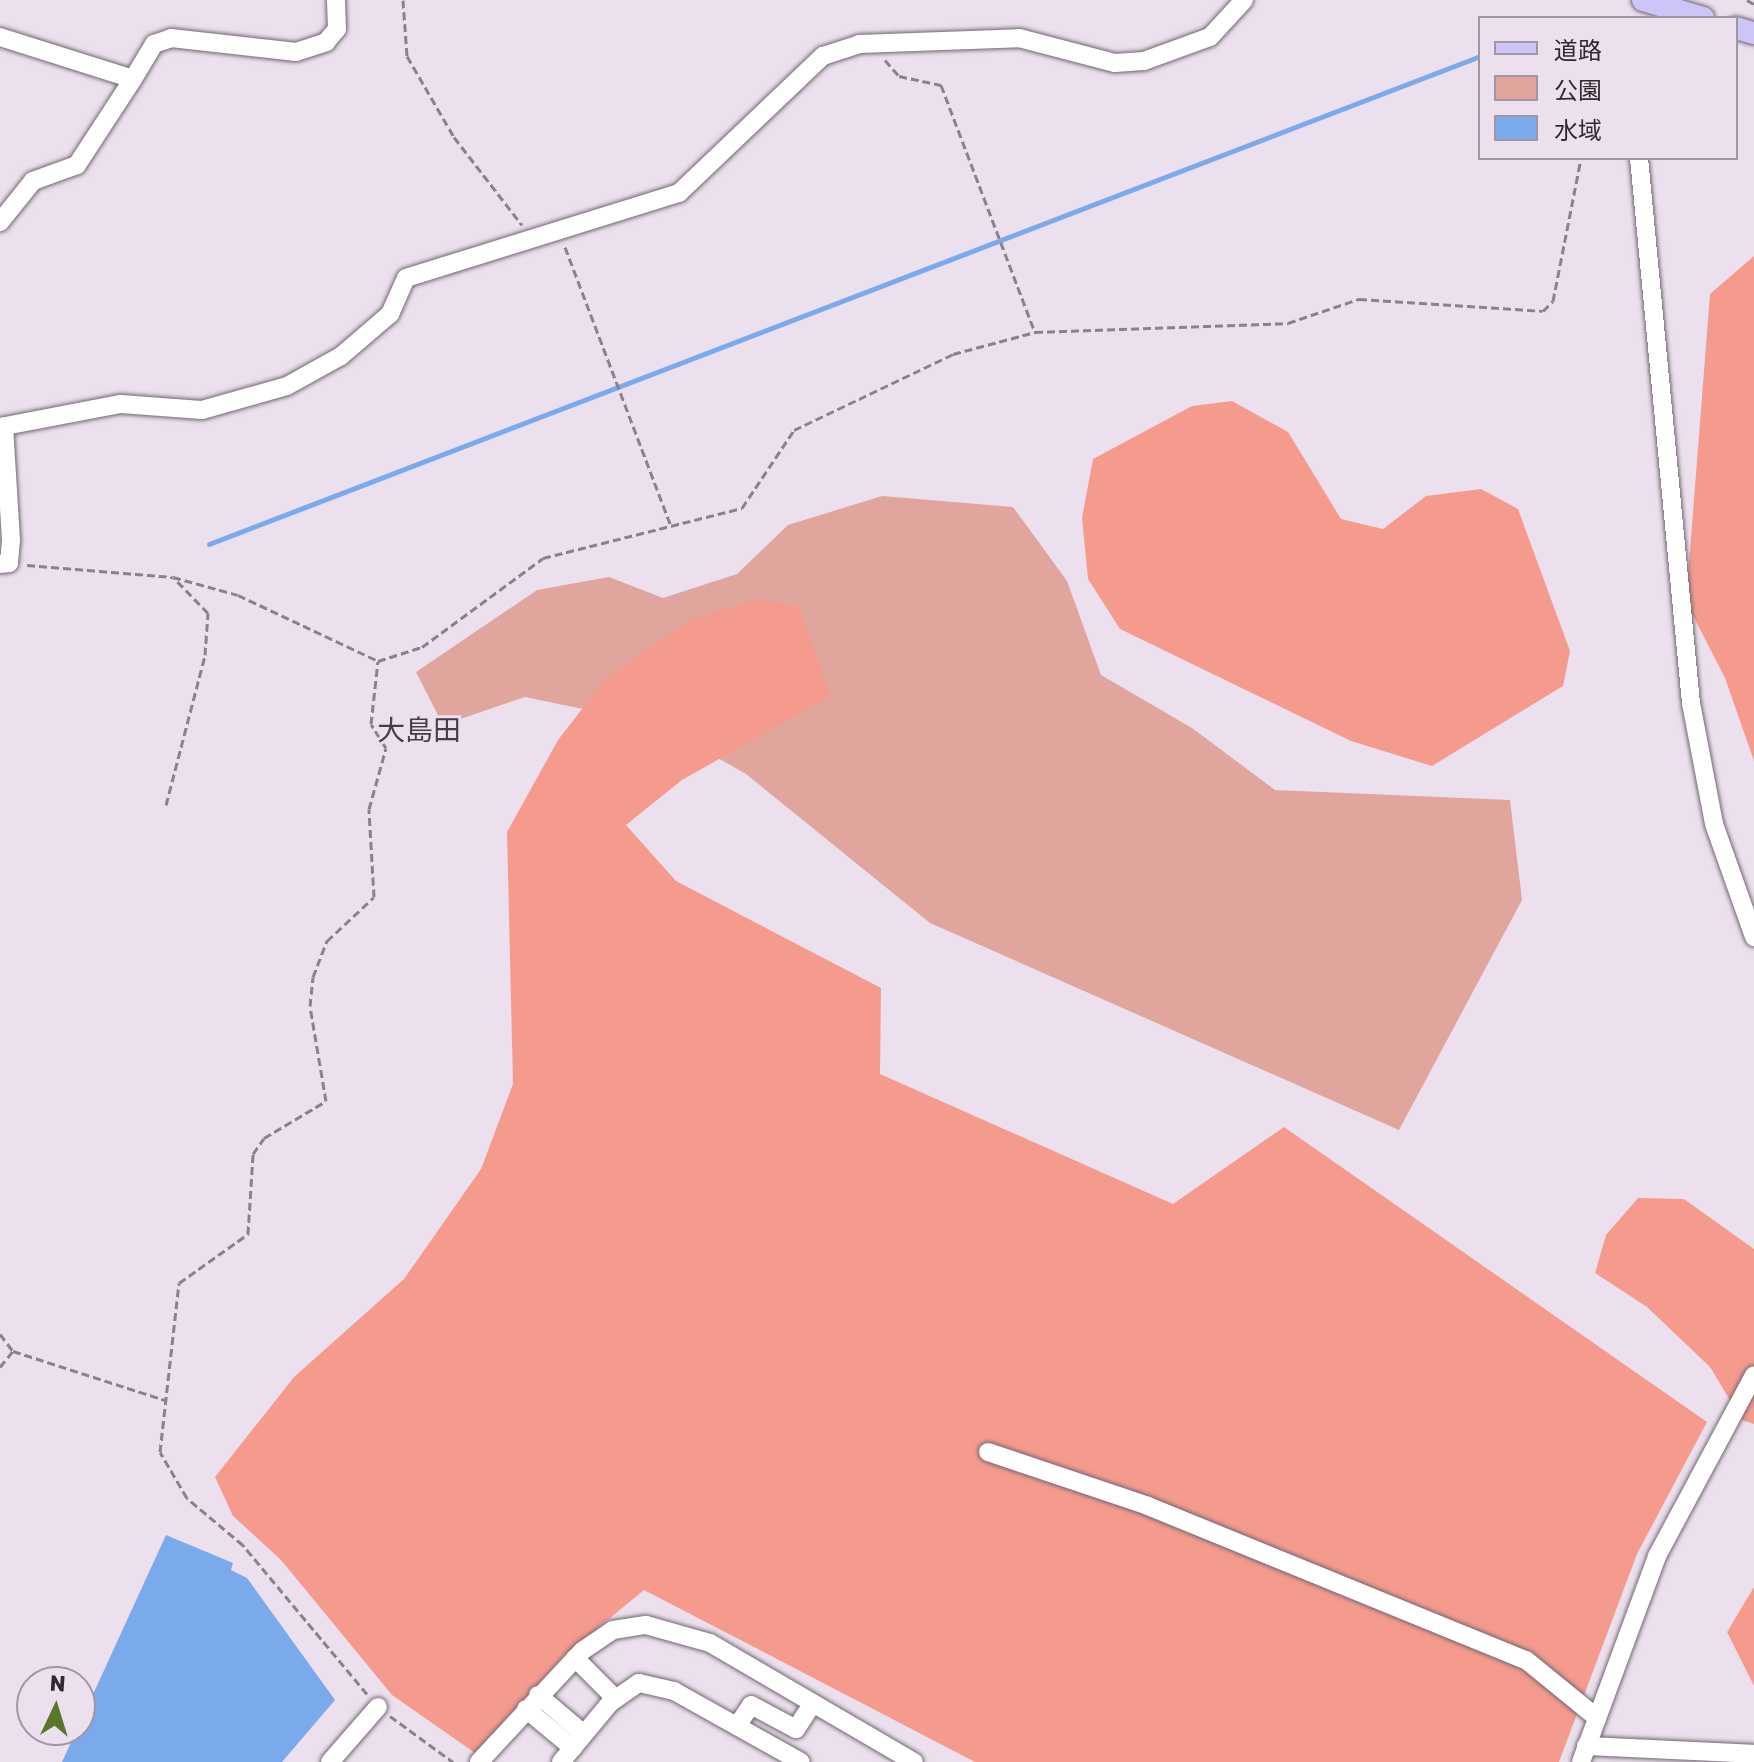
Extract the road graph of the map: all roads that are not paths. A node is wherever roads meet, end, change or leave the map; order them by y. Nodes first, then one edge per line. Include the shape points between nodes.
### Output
1 (336, 0) edge
2 (1244, 0) edge
3 (1643, 0) edge
4 (1665, 8) edge
5 (1695, 16) edge
6 (0, 37) edge
7 (133, 79) junction
8 (1639, 160) edge
9 (0, 222) edge
10 (2, 427) edge
11 (4, 564) edge
12 (1754, 937) edge
13 (1754, 1375) edge
14 (988, 1452) dead end
15 (575, 1658) junction
16 (615, 1698) junction
17 (532, 1702) junction
18 (813, 1703) junction
19 (378, 1707) road end
20 (1596, 1717) junction
21 (737, 1726) junction
22 (573, 1748) edge
23 (1584, 1754) edge
24 (1754, 1754) edge
25 (894, 1757) edge
26 (330, 1762) edge
27 (479, 1762) edge
28 (801, 1762) edge
29 (914, 1762) edge

1 - 7 street via 337,29 326,42 296,52 171,38 154,44
2 - 10 street via 1210,37 1144,61 1115,63 1019,38 879,43 823,56 798,72 679,193 406,278 390,314 341,356 251,400 202,410 121,404
3 - 4 main road
4 - 5 main road
6 - 7 street
7 - 9 street via 77,165 33,181
8 - 12 street via 1691,703 1714,824
10 - 11 street
13 - 20 street via 1657,1556
14 - 20 street via 1148,1506 1526,1660
15 - 16 street
15 - 17 street
15 - 18 street via 613,1630 664,1626
16 - 21 street via 652,1684
16 - 22 street
17 - 22 street
17 - 27 street
18 - 21 street via 796,1729 751,1705
18 - 25 street
19 - 26 street
20 - 23 street
21 - 28 street
23 - 24 street
25 - 29 street

